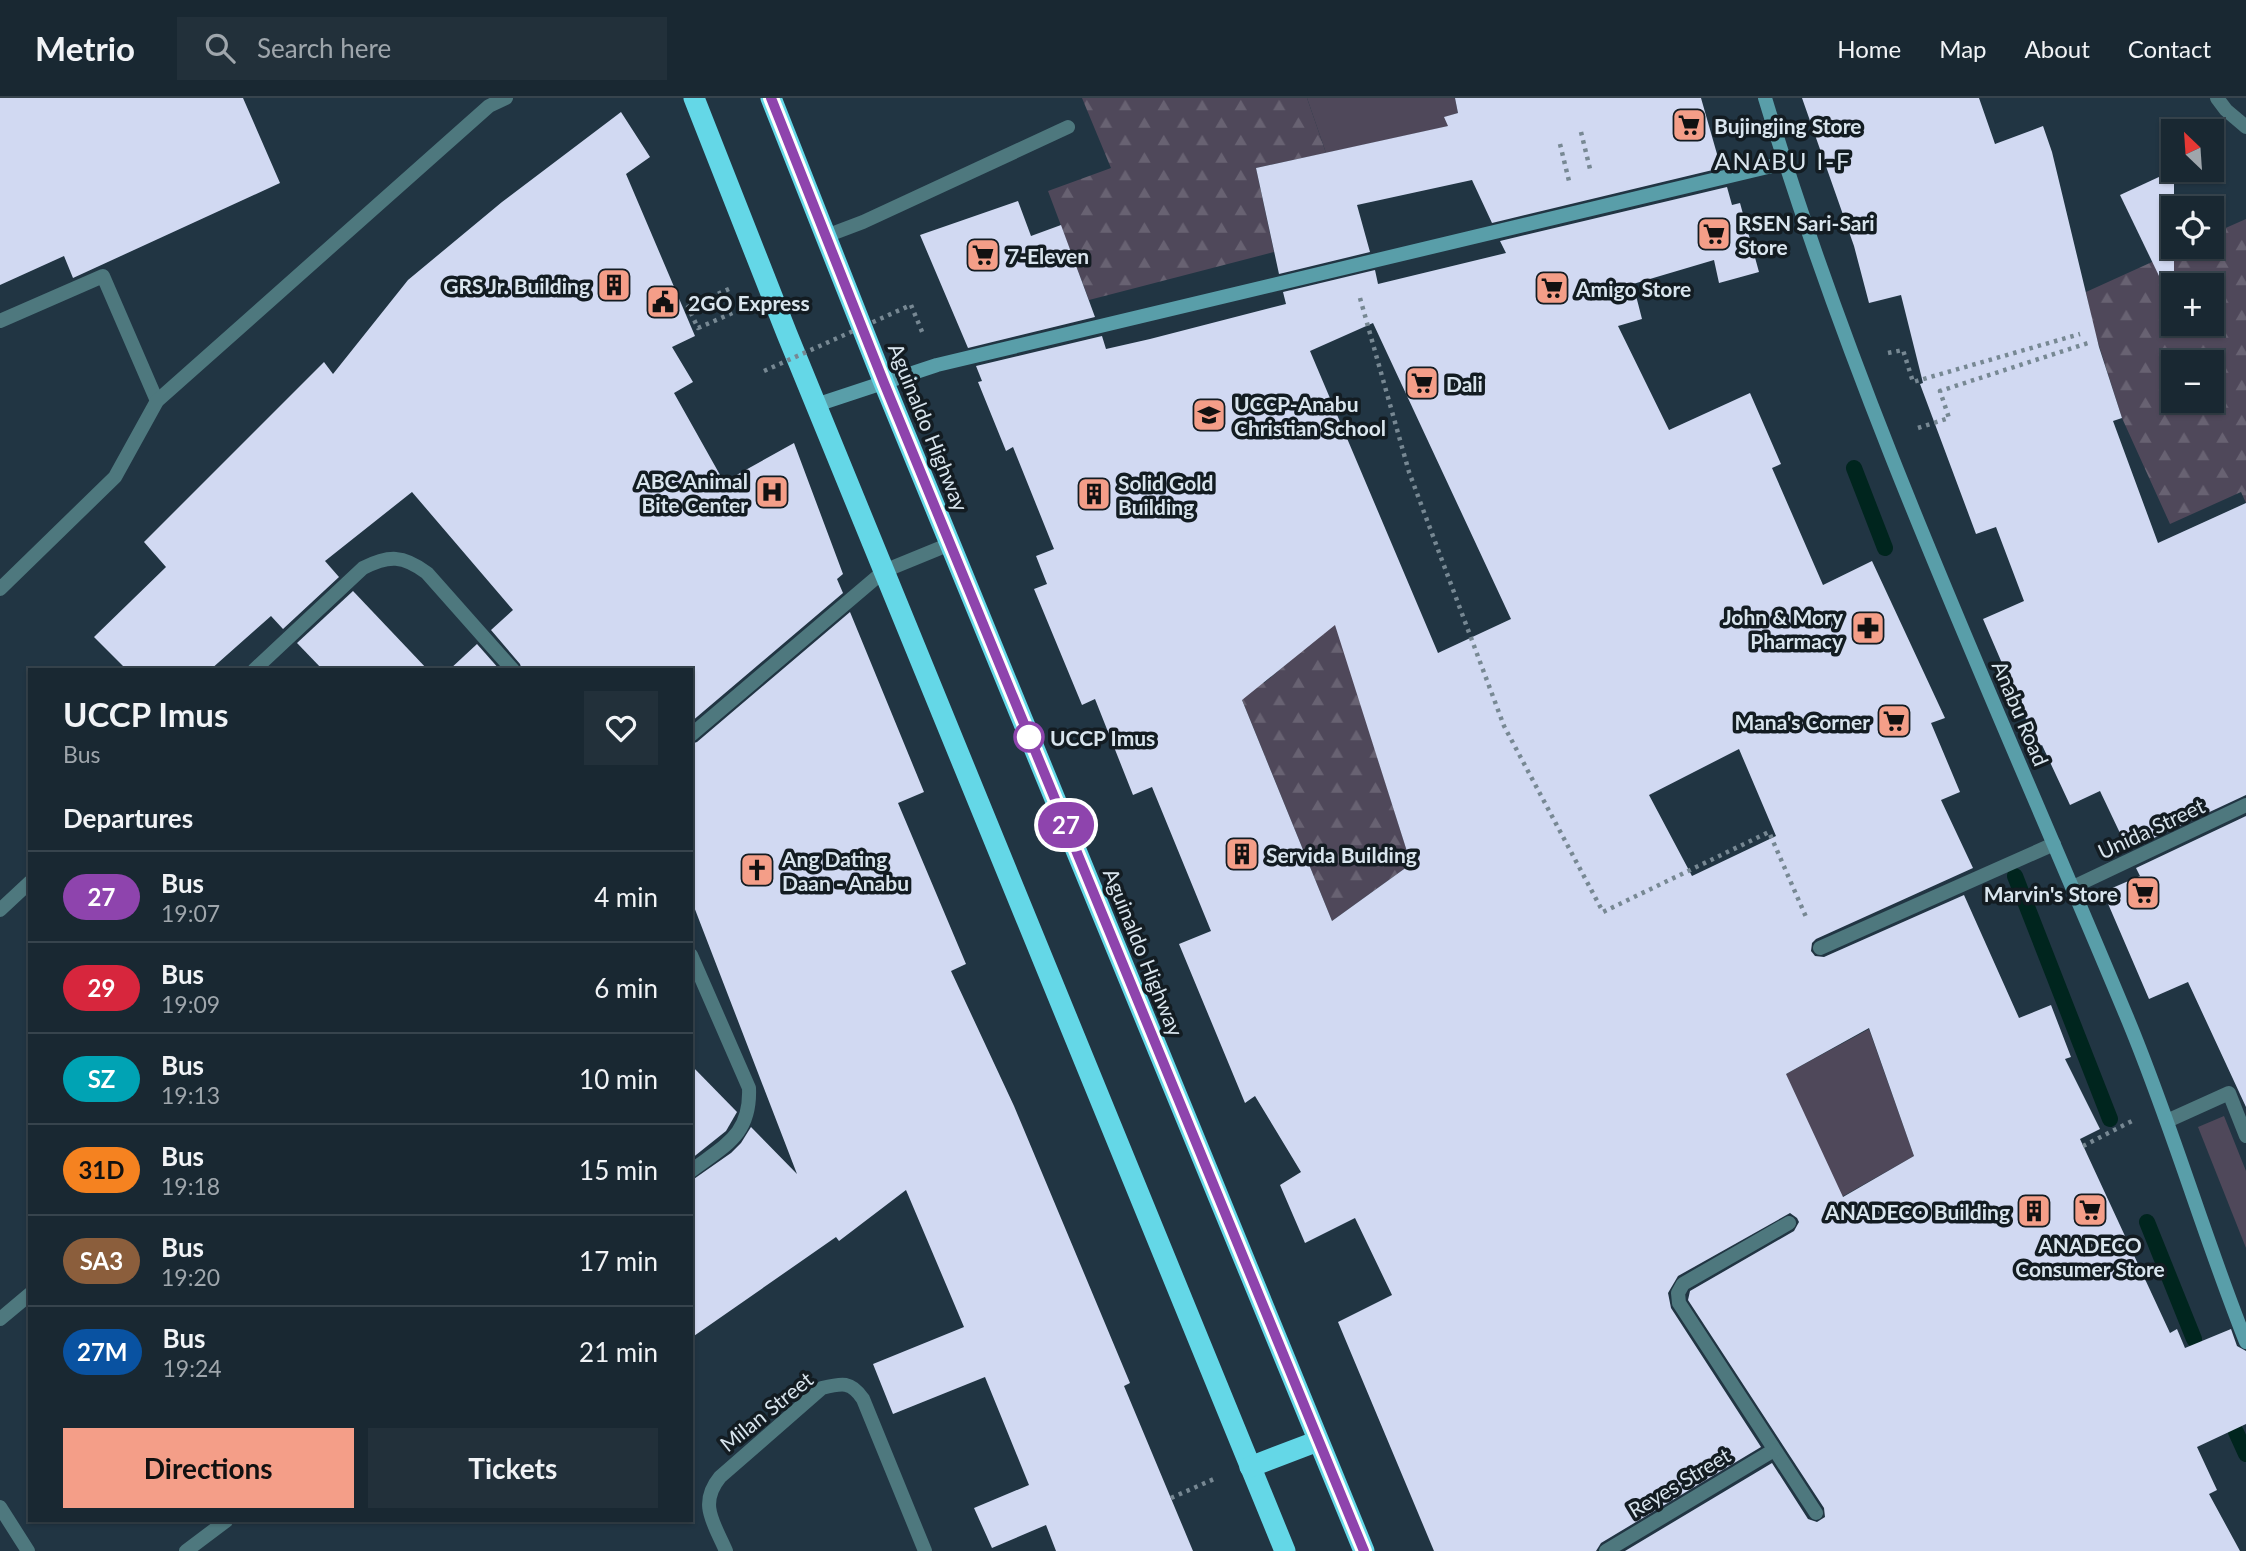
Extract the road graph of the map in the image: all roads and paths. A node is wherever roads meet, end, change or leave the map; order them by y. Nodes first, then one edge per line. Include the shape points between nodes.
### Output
1 (506, 98) edge
2 (694, 98) edge
3 (771, 98) edge
4 (1765, 98) edge
5 (2217, 98) edge
6 (488, 102) edge
7 (1068, 127) dead end
8 (2246, 127) edge
9 (1581, 132) dead end
10 (1560, 144) dead end
11 (1784, 163) junction
12 (1593, 180) dead end
13 (1570, 185) dead end
14 (826, 236) junction
15 (1351, 267) junction
16 (739, 285) dead end
17 (911, 305) dead end
18 (0, 321) edge
19 (742, 322) dead end
20 (2080, 334) dead end
21 (2088, 343) dead end
22 (1889, 353) dead end
23 (758, 359) dead end
24 (884, 383) junction
25 (157, 401) junction
26 (816, 405) junction
27 (1886, 438) junction
28 (950, 544) junction
29 (884, 571) junction
30 (0, 589) edge
31 (256, 668) edge
32 (511, 668) edge
33 (693, 733) edge
34 (2246, 805) edge
35 (2054, 844) junction
36 (28, 884) edge
37 (2073, 887) junction
38 (0, 910) edge
39 (1820, 948) joint
40 (693, 960) edge
41 (2140, 1117) dead end
42 (2167, 1121) junction
43 (2246, 1136) edge
44 (2083, 1146) dead end
45 (693, 1169) edge
46 (1789, 1223) dead end
47 (28, 1296) edge
48 (0, 1319) edge
49 (2246, 1342) edge
50 (1318, 1441) junction
51 (1774, 1450) junction
52 (1251, 1467) junction
53 (1214, 1479) dead end
54 (1171, 1498) dead end
55 (0, 1507) edge
56 (1816, 1513) dead end
57 (225, 1522) edge
58 (28, 1551) edge
59 (186, 1551) edge
60 (726, 1551) edge
61 (925, 1551) edge
62 (1285, 1551) edge
63 (1364, 1551) edge
64 (1606, 1551) edge

1 - 6 street
2 - 26 highway
3 - 14 highway, Aguinaldo Highway
4 - 11 street, Anabu Road
5 - 8 street
6 - 25 street
7 - 14 street
9 - 12 path
10 - 13 path
11 - 15 street
11 - 27 street, Anabu Road
14 - 24 highway, Aguinaldo Highway
15 - 24 street via 937,365
15 - 39 path via 1409,472 1504,726 1603,912 1769,832
16 - 19 path via 688,307 698,328 737,310
17 - 23 path, bridge via 764,371
18 - 25 street via 103,276
20 - 22 path via 1913,382 1903,349
21 - 27 path via 1940,391 1949,418
24 - 26 street
24 - 28 highway, Aguinaldo Highway
25 - 30 street via 115,477
26 - 29 highway
27 - 35 street, Anabu Road
28 - 29 street
28 - 50 highway, Aguinaldo Highway
29 - 33 street
29 - 52 highway
31 - 32 street via 363,568 398,558 427,573
34 - 37 street, Unida Street
35 - 37 street, Anabu Road
35 - 39 street
36 - 38 street
37 - 42 street, Anabu Road
40 - 45 street via 749,1088 750,1108 742,1128
41 - 44 path
42 - 43 street via 2229,1093
42 - 49 street, Anabu Road
46 - 51 street via 1683,1284 1678,1293 1679,1303
47 - 48 street
50 - 52 highway
50 - 63 highway, Aguinaldo Highway
51 - 56 street
51 - 64 street, Reyes Street
52 - 62 highway
53 - 54 path
55 - 58 street
57 - 59 street
60 - 61 street, Milan Street via 708,1510 712,1487 822,1388 847,1384 863,1399

